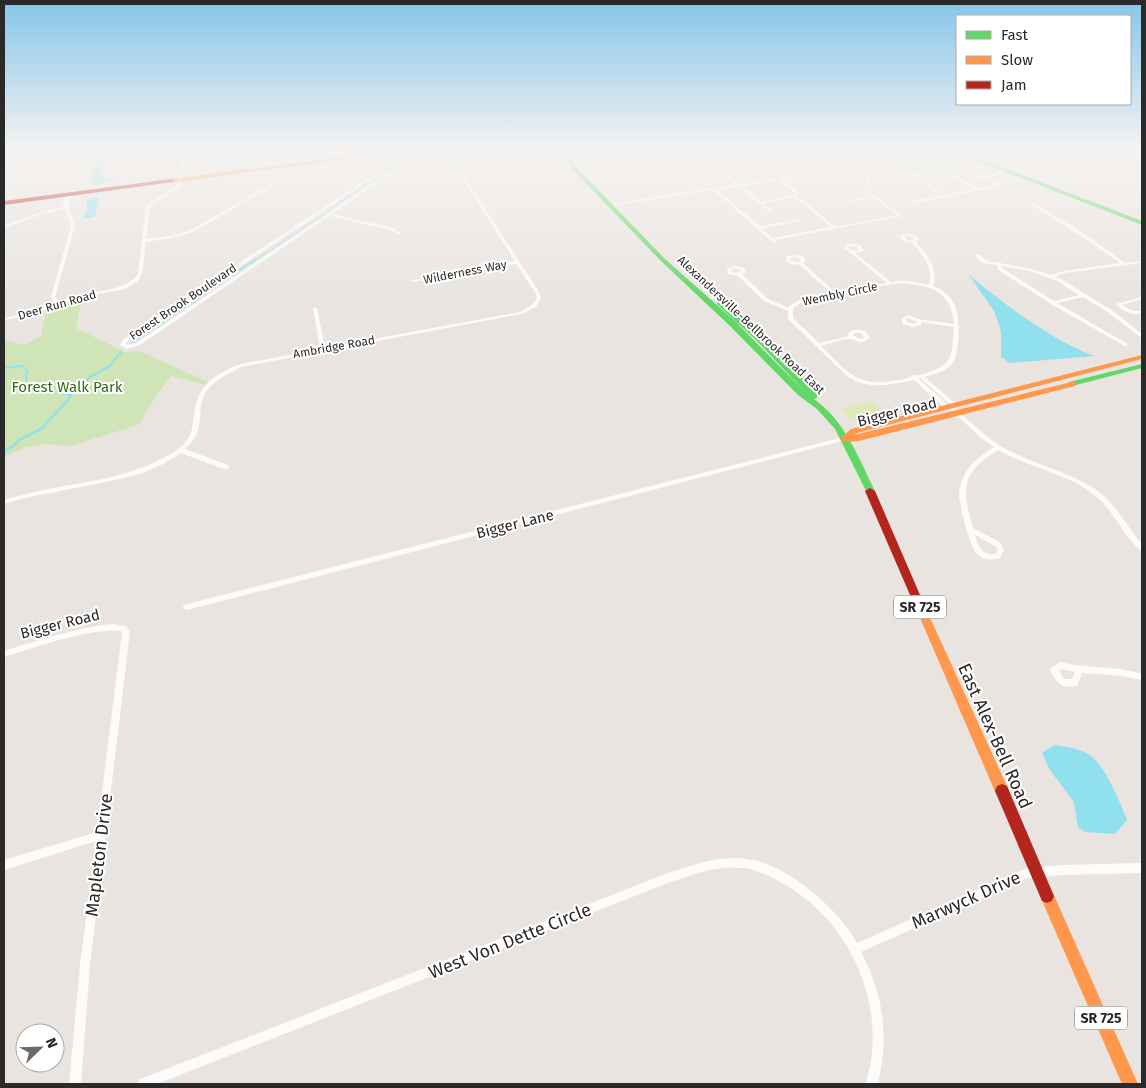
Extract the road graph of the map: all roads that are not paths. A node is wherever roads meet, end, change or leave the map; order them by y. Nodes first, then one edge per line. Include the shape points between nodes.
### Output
1 (24, 200) edge
2 (64, 200) edge
3 (69, 200) edge
4 (156, 200) edge
5 (246, 200) edge
6 (338, 200) edge
7 (350, 200) edge
8 (477, 200) edge
9 (609, 200) edge
10 (610, 200) edge
11 (655, 200) edge
12 (726, 200) edge
13 (757, 200) edge
14 (776, 200) edge
15 (800, 200) edge
16 (855, 200) edge
17 (879, 200) edge
18 (926, 200) edge
19 (1084, 200) edge
20 (1090, 200) edge
21 (4, 201) edge
22 (846, 201) dead end
23 (761, 203) junction
24 (910, 203) dead end
25 (1034, 204) dead end
26 (616, 206) junction
27 (770, 211) dead end
28 (319, 212) junction
29 (329, 214) junction
30 (1142, 219) edge
31 (797, 221) dead end
32 (1142, 223) edge
33 (4, 227) edge
34 (758, 228) junction
35 (834, 228) junction
36 (399, 233) dead end
37 (144, 242) junction
38 (913, 242) dead end
39 (851, 252) dead end
40 (978, 256) dead end
41 (518, 262) junction
42 (1142, 262) edge
43 (800, 264) dead end
44 (998, 264) junction
45 (1125, 264) junction
46 (740, 275) dead end
47 (1051, 277) junction
48 (413, 282) dead end
49 (890, 283) junction
50 (930, 288) junction
51 (835, 294) junction
52 (1083, 295) junction
53 (1142, 298) edge
54 (57, 303) junction
55 (1054, 303) junction
56 (315, 308) dead end
57 (1124, 309) junction
58 (790, 310) junction
59 (1111, 312) junction
60 (1142, 312) edge
61 (4, 319) edge
62 (918, 320) dead end
63 (1125, 322) junction
64 (957, 326) junction
65 (1142, 331) edge
66 (1142, 336) edge
67 (852, 337) dead end
68 (1125, 344) dead end
69 (817, 345) junction
70 (323, 350) junction
71 (1142, 357) edge
72 (1142, 366) edge
73 (918, 377) junction
74 (820, 407) joint
75 (952, 408) junction
76 (844, 439) junction
77 (998, 447) junction
78 (180, 450) junction
79 (226, 467) dead end
80 (4, 502) edge
81 (971, 530) junction
82 (1142, 548) edge
83 (187, 607) dead end
84 (123, 628) joint
85 (4, 654) edge
86 (1080, 669) dead end
87 (1142, 677) edge
88 (102, 836) junction
89 (4, 865) edge
90 (1142, 868) edge
91 (1038, 871) junction
92 (855, 949) junction
93 (74, 1084) edge
94 (143, 1084) edge
95 (872, 1084) edge
96 (1130, 1084) edge

1 - 21 street
2 - 33 street via 41,213
3 - 54 street via 73,226 53,297
4 - 37 street, Deer Run Road via 148,208
5 - 37 street via 192,231
6 - 28 street, Forest Brook Boulevard
7 - 29 street, Forest Brook Boulevard
8 - 41 street, Ambridge Road
9 - 26 street, Alexandersville-Bellbrook Road East / SR 725
10 - 26 street, Alexandersville-Bellbrook Road East / SR 725
11 - 26 street
12 - 34 street
13 - 23 street
14 - 23 street
15 - 35 street
16 - 22 street
17 - 35 street via 901,216
18 - 24 street
19 - 32 street
20 - 30 street
23 - 27 street
25 - 45 street
26 - 74 street, Alexandersville-Bellbrook Road East / SR 725 via 667,260 721,308 802,393
28 - 29 street
28 - 29 street, Forest Brook Boulevard via 123,345 138,344
29 - 36 street via 392,228
31 - 34 street
34 - 35 street via 774,241
37 - 54 street, Deer Run Road via 140,274 132,283
38 - 50 street via 931,266
39 - 49 street
40 - 44 street via 984,262
41 - 48 street, Wilderness Way
41 - 70 street, Ambridge Road via 539,294 537,304 526,311
42 - 45 street
43 - 51 street
44 - 47 street
44 - 55 street via 1000,269
45 - 47 street via 1064,272
46 - 58 street via 766,300
47 - 52 street
49 - 50 street, Wembly Circle via 912,283
49 - 51 street, Wembly Circle
50 - 64 street, Wembly Circle via 954,304
51 - 58 street, Wembly Circle via 801,301
52 - 55 street
52 - 59 street
53 - 57 street via 1118,304
54 - 61 street, Deer Run Road
55 - 68 street
56 - 70 street
57 - 59 street
57 - 60 street via 1135,314
58 - 69 street, Wembly Circle via 792,322
59 - 63 street
62 - 64 street
63 - 65 street
63 - 66 street
64 - 73 street, Wembly Circle via 951,362 944,368
67 - 69 street
69 - 73 street, Wembly Circle via 858,381 878,384
70 - 78 street, Ambridge Road via 248,364 223,374 200,397 197,426
71 - 75 street, Bigger Road
72 - 75 street, Bigger Road
73 - 75 street
74 - 76 street, East Alex-Bell Road / SR 725 via 839,428
75 - 76 street, Bigger Road via 854,431
75 - 77 street
76 - 83 street, Bigger Lane
76 - 91 street, East Alex-Bell Road / SR 725
77 - 81 street via 975,464 965,480 964,514
77 - 82 street via 1086,486 1115,511
78 - 79 street
78 - 80 street, Ambridge Road via 141,471
81 - 81 street via 973,542 980,553 988,557 998,556 1001,550 998,544
84 - 85 street, Bigger Road via 88,631
84 - 88 street, Mapleton Drive via 126,632
86 - 87 street via 1109,670
88 - 89 street
88 - 93 street, Mapleton Drive
90 - 91 street, Marwyck Drive
91 - 92 street, Marwyck Drive via 1020,875
91 - 96 street, East Alex-Bell Road / SR 725
92 - 94 street, West Von Dette Circle via 835,919 802,888 754,865 707,864
92 - 95 street, West Von Dette Circle via 877,1012 879,1050

